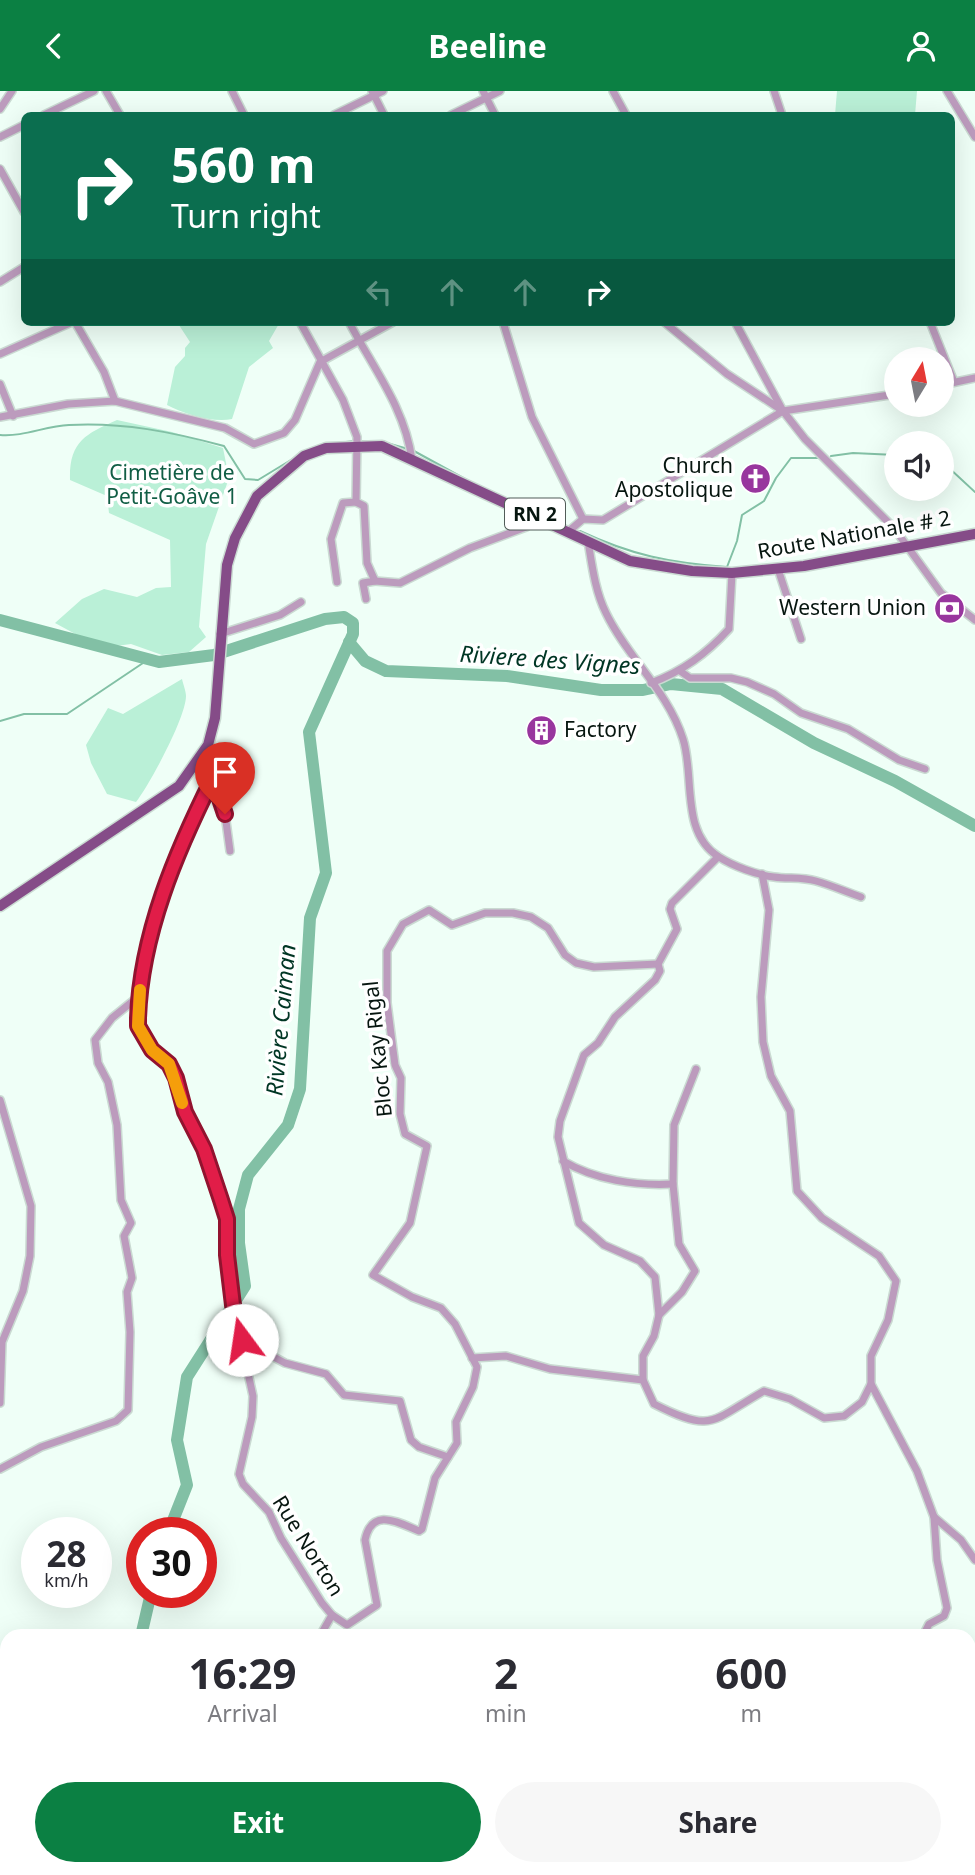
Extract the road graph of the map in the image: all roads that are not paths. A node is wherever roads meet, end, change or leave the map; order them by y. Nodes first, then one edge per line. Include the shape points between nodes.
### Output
1 (12, 91) edge
2 (94, 91) edge
3 (106, 91) edge
4 (232, 91) edge
5 (383, 91) edge
6 (500, 91) edge
7 (613, 91) edge
8 (774, 91) edge
9 (947, 91) edge
10 (373, 93) edge
11 (485, 95) edge
12 (0, 109) edge
13 (50, 112) edge
14 (118, 112) edge
15 (242, 112) edge
16 (339, 112) edge
17 (382, 112) edge
18 (456, 112) edge
19 (494, 112) edge
20 (624, 112) edge
21 (781, 112) edge
22 (21, 126) edge
23 (975, 136) edge
24 (0, 137) edge
25 (0, 169) edge
26 (21, 207) edge
27 (21, 269) edge
28 (0, 282) edge
29 (64, 326) edge
30 (75, 326) edge
31 (302, 326) edge
32 (351, 326) edge
33 (385, 326) edge
34 (504, 326) edge
35 (669, 326) edge
36 (737, 326) edge
37 (932, 326) edge
38 (358, 340) junction
39 (940, 347) edge
40 (0, 354) edge
41 (320, 362) junction
42 (975, 378) edge
43 (954, 382) edge
44 (0, 384) edge
45 (884, 396) edge
46 (115, 401) junction
47 (783, 411) junction
48 (13, 416) junction
49 (0, 417) edge
50 (357, 441) junction
51 (412, 460) junction
52 (356, 502) junction
53 (540, 516) junction
54 (583, 519) junction
55 (569, 531) junction
56 (975, 534) edge
57 (588, 541) junction
58 (906, 545) junction
59 (778, 569) junction
60 (732, 573) junction
61 (375, 581) junction
62 (337, 582) dead end
63 (366, 599) dead end
64 (301, 602) dead end
65 (975, 620) edge
66 (220, 635) junction
67 (801, 639) dead end
68 (680, 671) junction
69 (651, 683) junction
70 (208, 744) junction
71 (925, 769) dead end
72 (213, 778) junction
73 (230, 851) dead end
74 (718, 857) junction
75 (762, 874) junction
76 (861, 897) dead end
77 (0, 906) edge
78 (657, 964) junction
79 (138, 997) junction
80 (696, 1069) dead end
81 (0, 1100) edge
82 (2, 1119) edge
83 (563, 1161) junction
84 (673, 1184) junction
85 (659, 1315) junction
86 (242, 1340) junction
87 (471, 1358) junction
88 (643, 1380) junction
89 (871, 1384) junction
90 (0, 1403) edge
91 (448, 1457) junction
92 (0, 1468) edge
93 (934, 1517) junction
94 (975, 1560) edge
95 (332, 1615) junction
96 (324, 1629) edge
97 (926, 1629) edge

1 - 12 street
2 - 13 street
3 - 14 street
4 - 15 street
5 - 10 street
6 - 11 street
7 - 20 street
8 - 21 street
9 - 23 street
10 - 16 street
10 - 17 street
11 - 18 street
11 - 19 street
22 - 24 street
25 - 26 street
27 - 28 street
29 - 40 street
30 - 46 street via 104,372
31 - 41 street
32 - 38 street
33 - 38 street
34 - 54 street via 533,417
35 - 47 street via 727,374
36 - 47 street
37 - 39 street
38 - 41 street
38 - 51 street via 394,400 410,439
41 - 46 street via 305,401 284,433 254,444 225,428
41 - 50 street via 343,400
42 - 43 street
44 - 48 street
45 - 47 street
46 - 48 street via 68,404
47 - 54 street via 603,520
47 - 58 street
48 - 49 street
50 - 51 main road, Route Nationale # 2 / RN 2
50 - 52 street
50 - 66 main road, Route Nationale # 2 / RN 2 via 304,456 257,496 227,565
51 - 53 main road, Route Nationale # 2 / RN 2
52 - 61 street via 364,506 367,563
52 - 62 street via 343,503 331,539
53 - 55 main road, Route Nationale # 2 / RN 2
53 - 61 street via 526,527 470,548 400,583
54 - 55 street
55 - 57 main road, Route Nationale # 2 / RN 2
56 - 58 main road, Route Nationale # 2 / RN 2
57 - 60 main road, Route Nationale # 2 / RN 2 via 630,561
57 - 69 street via 605,612
58 - 59 main road, Route Nationale # 2 / RN 2
58 - 65 street via 941,593
59 - 60 main road, Route Nationale # 2 / RN 2
59 - 67 street
60 - 68 street via 729,629
61 - 63 street via 363,583
64 - 66 street via 280,615
66 - 70 main road, RN 2 via 215,718
68 - 69 street
68 - 71 street via 690,678 731,678 755,685 801,713 848,729 899,761
69 - 74 street via 664,697 684,739 693,816 704,841
70 - 72 street
70 - 77 main road, RN 2 via 179,786
72 - 73 street via 225,814
72 - 79 street, Rue Norton via 186,835 146,943
74 - 75 street
74 - 78 street via 672,904 677,929
75 - 76 street via 816,881
75 - 89 street via 769,910 761,997 763,1042 771,1076 790,1111 797,1191 822,1218 879,1257 896,1281 888,1320 871,1356
78 - 83 street via 660,971 654,980 584,1055 560,1121
78 - 87 street, Bloc Kay Rigal via 593,967 576,963 565,955 548,928 513,913 485,913 453,925 429,910 403,924 387,951 387,1003 395,1065 401,1078 400,1114 405,1134 427,1146 410,1223 373,1275 441,1308 455,1324
79 - 86 street, Rue Norton via 138,1026 176,1078 227,1219 233,1305
79 - 92 street via 112,1018 95,1041 117,1125 121,1200 131,1223 124,1235 132,1278 127,1292 128,1410 116,1422 41,1447
80 - 84 street via 674,1125
81 - 82 street
82 - 90 street via 31,1206 30,1256 23,1291 2,1342
83 - 84 street via 601,1177 645,1185
83 - 85 street via 579,1223 604,1245 640,1261 655,1277
84 - 85 street via 678,1244 695,1271
85 - 88 street via 643,1356
86 - 91 street via 285,1363 326,1374 344,1395 400,1401 411,1440
86 - 95 street, Rue Norton via 253,1395 239,1474 269,1512
87 - 88 street via 506,1356 550,1369
87 - 91 street via 477,1367 476,1377 456,1422 457,1443
88 - 89 street via 654,1404 684,1419 713,1422 764,1391 824,1418 844,1416 862,1402
89 - 93 street via 917,1471
91 - 95 street via 435,1478 422,1529 385,1517 376,1519 366,1532 377,1605 347,1625
93 - 94 street via 961,1540
93 - 97 street via 947,1608
95 - 96 street

